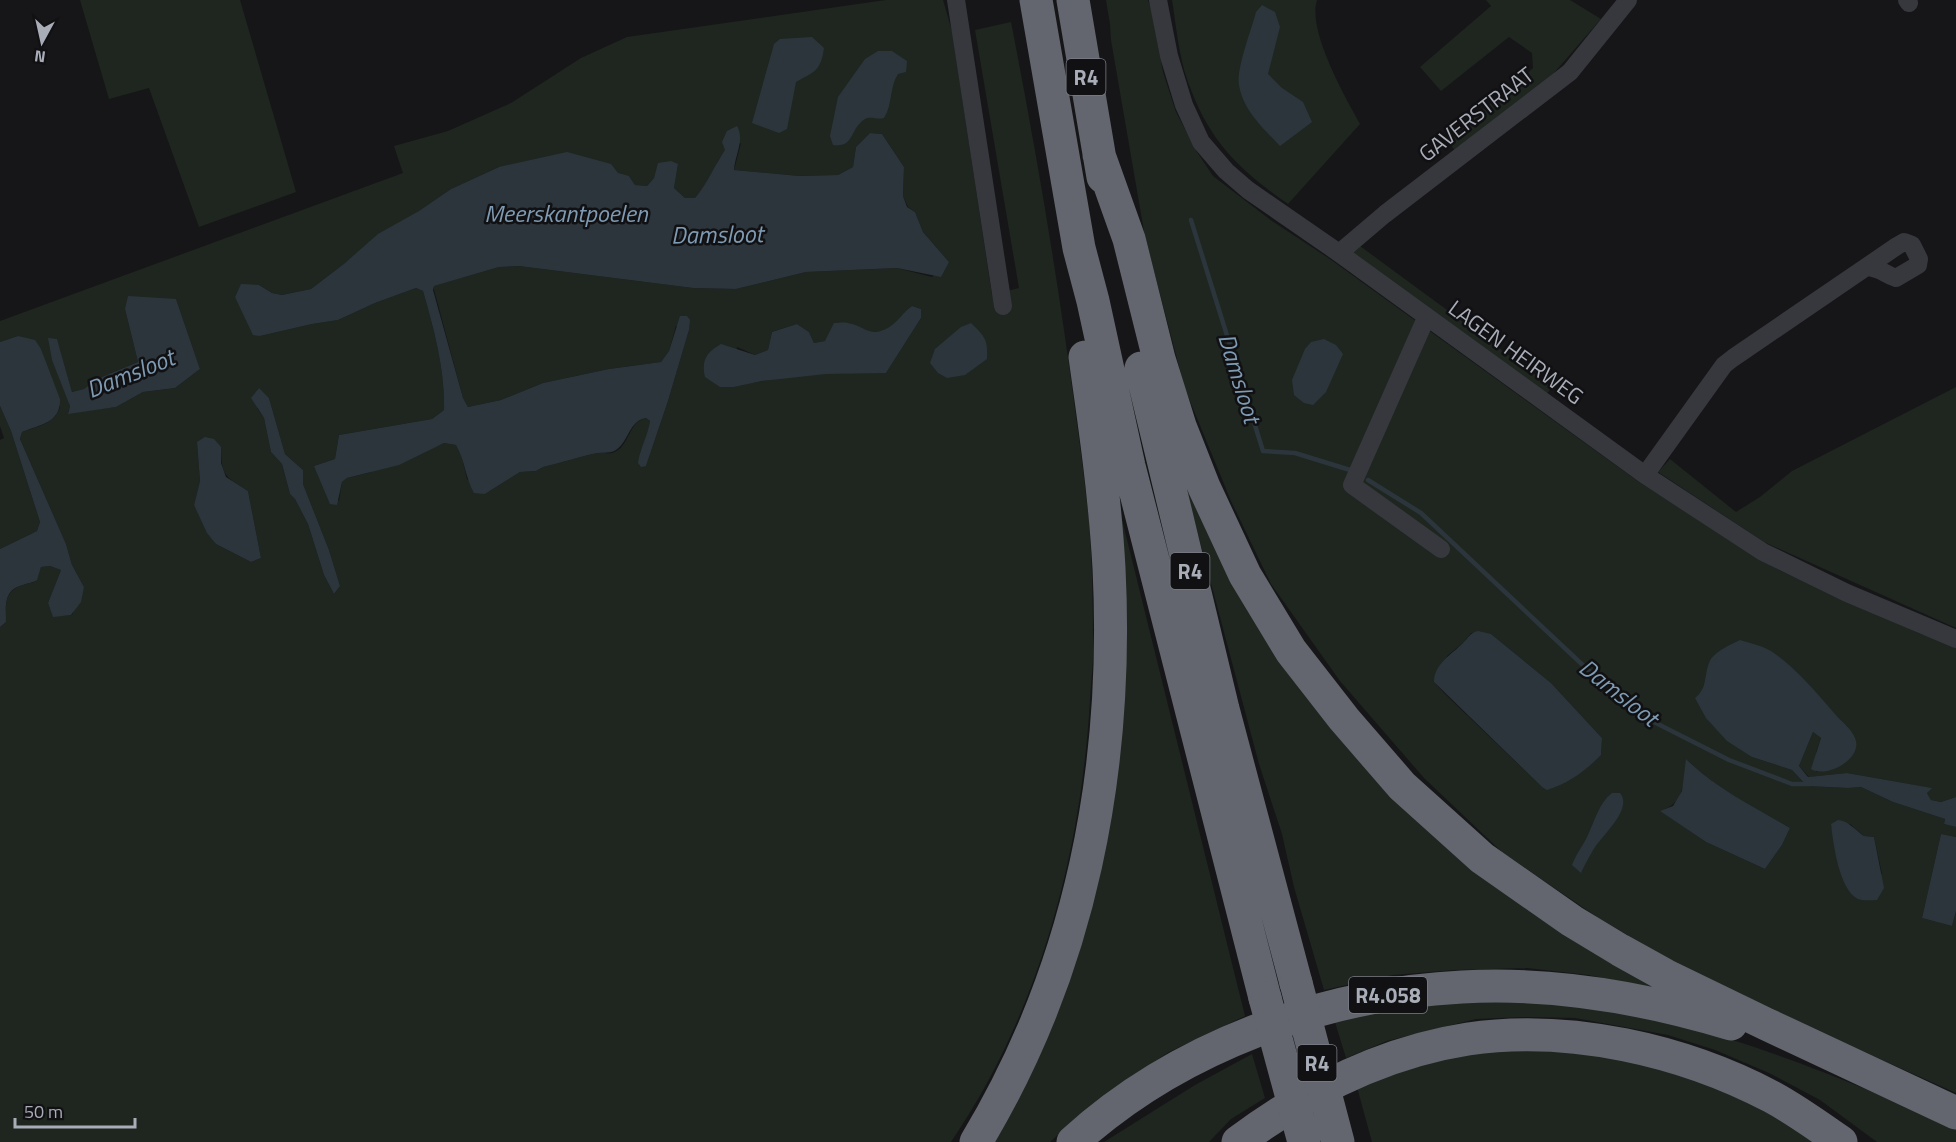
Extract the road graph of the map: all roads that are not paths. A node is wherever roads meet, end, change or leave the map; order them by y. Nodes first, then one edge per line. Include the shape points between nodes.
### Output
1 (1036, 0) edge
2 (1073, 0) edge
3 (1158, 0) edge
4 (1628, 0) edge
5 (960, 1) edge
6 (1099, 155) junction
7 (1079, 248) junction
8 (1339, 253) junction
9 (1867, 267) dead end
10 (1002, 306) dead end
11 (1426, 318) junction
12 (1645, 475) junction
13 (1441, 549) dead end
14 (1956, 639) edge
15 (1854, 1067) junction
16 (1956, 1113) edge
17 (976, 1142) edge
18 (1073, 1142) edge
19 (1238, 1142) edge
20 (1304, 1142) edge
21 (1338, 1142) edge
22 (1841, 1142) edge

1 - 7 highway, R4
2 - 6 highway, R4
3 - 8 street, LAGEN HEIRWEG via 1178,86 1201,142 1248,190
4 - 8 street, GAVERSTRAAT via 1570,72
5 - 10 street
6 - 15 highway via 1129,239 1180,426 1204,487 1250,585 1291,651 1344,719 1402,786 1473,850 1572,921 1665,975
6 - 21 highway, R4, bridge via 1155,430 1223,710
7 - 17 highway via 1076,292 1099,454 1109,569 1109,688 1101,786 1076,911 1062,956 1017,1066
7 - 20 highway, R4, bridge via 1129,466
8 - 11 street, LAGEN HEIRWEG
9 - 12 street via 1724,365
11 - 12 street, LAGEN HEIRWEG
11 - 13 street via 1352,484
12 - 14 street, LAGEN HEIRWEG via 1763,552
15 - 16 highway
15 - 18 highway, R4.058 via 1699,1014 1592,993 1464,986 1407,991 1351,1002 1237,1038 1182,1065 1131,1097
19 - 22 highway via 1308,1095 1367,1068 1468,1039 1531,1035 1636,1047 1688,1061 1773,1098

